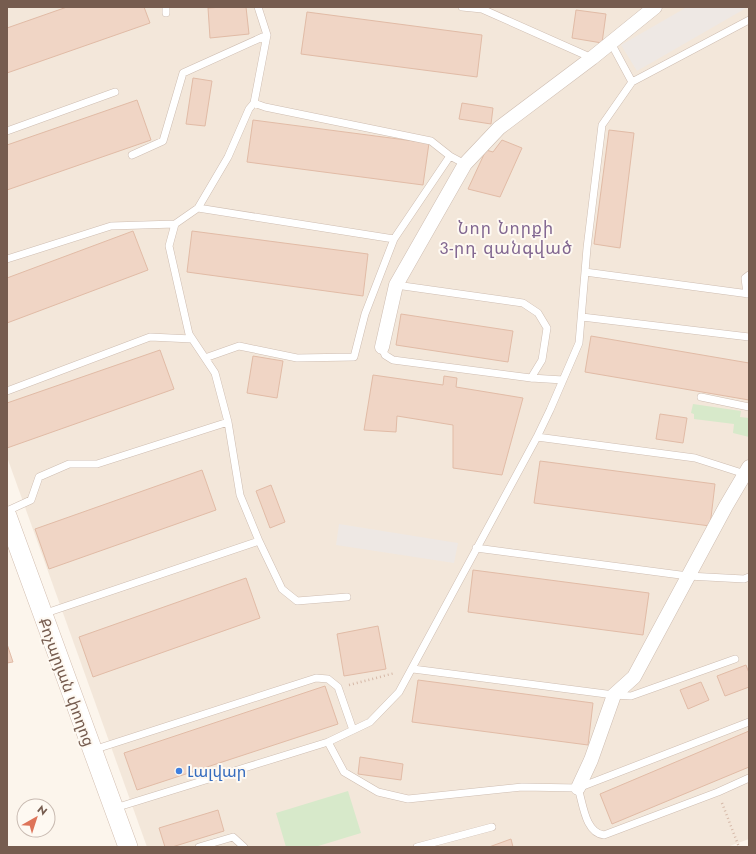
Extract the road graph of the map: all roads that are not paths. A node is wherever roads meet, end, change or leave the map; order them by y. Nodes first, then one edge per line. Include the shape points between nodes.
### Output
1 (258, 7) edge
2 (462, 7) edge
3 (655, 7) edge
4 (749, 20) edge
5 (267, 35) junction
6 (610, 43) junction
7 (592, 58) junction
8 (632, 82) junction
9 (115, 92) dead end
10 (254, 103) junction
11 (7, 131) edge
12 (132, 155) dead end
13 (450, 156) junction
14 (465, 164) junction
15 (198, 208) junction
16 (175, 224) junction
17 (394, 240) junction
18 (7, 260) edge
19 (585, 272) junction
20 (749, 275) edge
21 (396, 285) junction
22 (748, 294) edge
23 (582, 317) junction
24 (749, 338) edge
25 (192, 339) junction
26 (382, 348) joint
27 (205, 358) junction
28 (531, 378) junction
29 (563, 380) junction
30 (7, 391) edge
31 (701, 398) dead end
32 (749, 407) edge
33 (228, 422) junction
34 (536, 437) junction
35 (747, 470) edge
36 (7, 511) edge
37 (7, 516) edge
38 (259, 541) junction
39 (476, 548) junction
40 (688, 576) junction
41 (749, 577) edge
42 (347, 597) dead end
43 (43, 614) junction
44 (735, 659) dead end
45 (413, 669) junction
46 (614, 695) junction
47 (749, 722) edge
48 (353, 730) junction
49 (328, 742) junction
50 (92, 750) junction
51 (749, 778) edge
52 (578, 788) junction
53 (114, 808) junction
54 (492, 827) dead end
55 (128, 847) edge
56 (199, 847) edge
57 (244, 847) edge
58 (417, 847) edge

1 - 5 lane
2 - 7 lane via 482,9
3 - 6 street
4 - 8 lane
5 - 10 lane
5 - 12 lane via 183,73 163,141
6 - 7 street
6 - 8 lane
7 - 14 street via 499,128
8 - 19 lane via 602,125
9 - 11 lane
10 - 13 lane via 431,141
10 - 15 lane via 228,157
13 - 14 lane
13 - 17 lane
14 - 21 street
15 - 16 lane
15 - 17 lane
16 - 18 lane via 111,226
16 - 25 lane via 169,246
17 - 27 lane via 365,314 354,357 297,358 239,346
19 - 22 lane
19 - 23 lane
20 - 22 lane via 745,278
21 - 26 street
21 - 28 lane via 523,304 538,313 547,328 542,360
23 - 24 lane
23 - 29 lane via 579,343
25 - 27 lane
25 - 30 lane via 150,337
26 - 28 lane via 385,355 393,360
27 - 33 lane via 215,373
28 - 29 lane
29 - 34 lane
31 - 32 lane
33 - 36 lane via 98,464 69,464 39,477 31,500
33 - 38 lane via 240,495
34 - 35 lane via 695,458
34 - 39 lane
35 - 40 street
37 - 43 street, Քոչարյան փողոց
38 - 42 lane via 282,589 297,601
38 - 43 lane
39 - 40 lane
39 - 45 lane
40 - 41 lane via 744,579
40 - 46 street via 634,677
43 - 50 street, Քոչարյան փողոց
44 - 46 lane via 631,696
45 - 46 lane
45 - 48 lane via 399,692 370,722
46 - 52 street via 591,760
47 - 52 lane
48 - 49 lane
48 - 50 lane via 338,688 328,679 316,678
49 - 52 lane via 344,772 378,792 408,799 522,787
49 - 53 lane
50 - 53 street, Քոչարյան փողոց
51 - 52 lane via 604,835 597,834 590,828
53 - 55 street, Քոչարյան փողոց
54 - 58 lane
56 - 57 lane via 233,837

